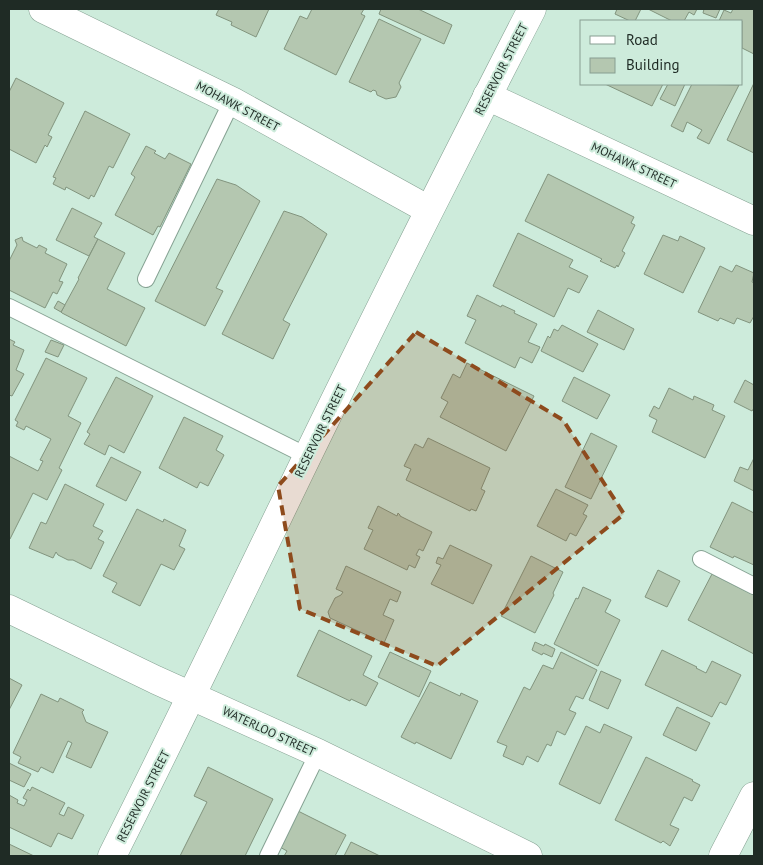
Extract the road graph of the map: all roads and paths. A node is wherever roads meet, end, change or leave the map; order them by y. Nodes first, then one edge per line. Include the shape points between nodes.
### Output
1 (43, 9) edge
2 (532, 9) edge
3 (487, 96) junction
4 (232, 101) junction
5 (429, 210) junction
6 (754, 222) edge
7 (146, 279) dead end
8 (9, 307) edge
9 (307, 456) junction
10 (701, 559) dead end
11 (754, 586) edge
12 (9, 610) edge
13 (192, 696) junction
14 (318, 753) junction
15 (754, 796) edge
16 (112, 856) edge
17 (268, 856) edge
18 (528, 856) edge
19 (723, 856) edge

1 - 4 street, MOHAWK STREET
2 - 3 street, RESERVOIR STREET
3 - 5 street, RESERVOIR STREET
3 - 6 street, MOHAWK STREET
4 - 5 street, MOHAWK STREET
4 - 7 lane
5 - 9 street, RESERVOIR STREET
8 - 9 lane
9 - 13 street, RESERVOIR STREET
10 - 11 lane
12 - 13 street, WATERLOO STREET
13 - 14 street, WATERLOO STREET
13 - 16 street, RESERVOIR STREET
14 - 17 lane
14 - 18 street, WATERLOO STREET
15 - 19 street

